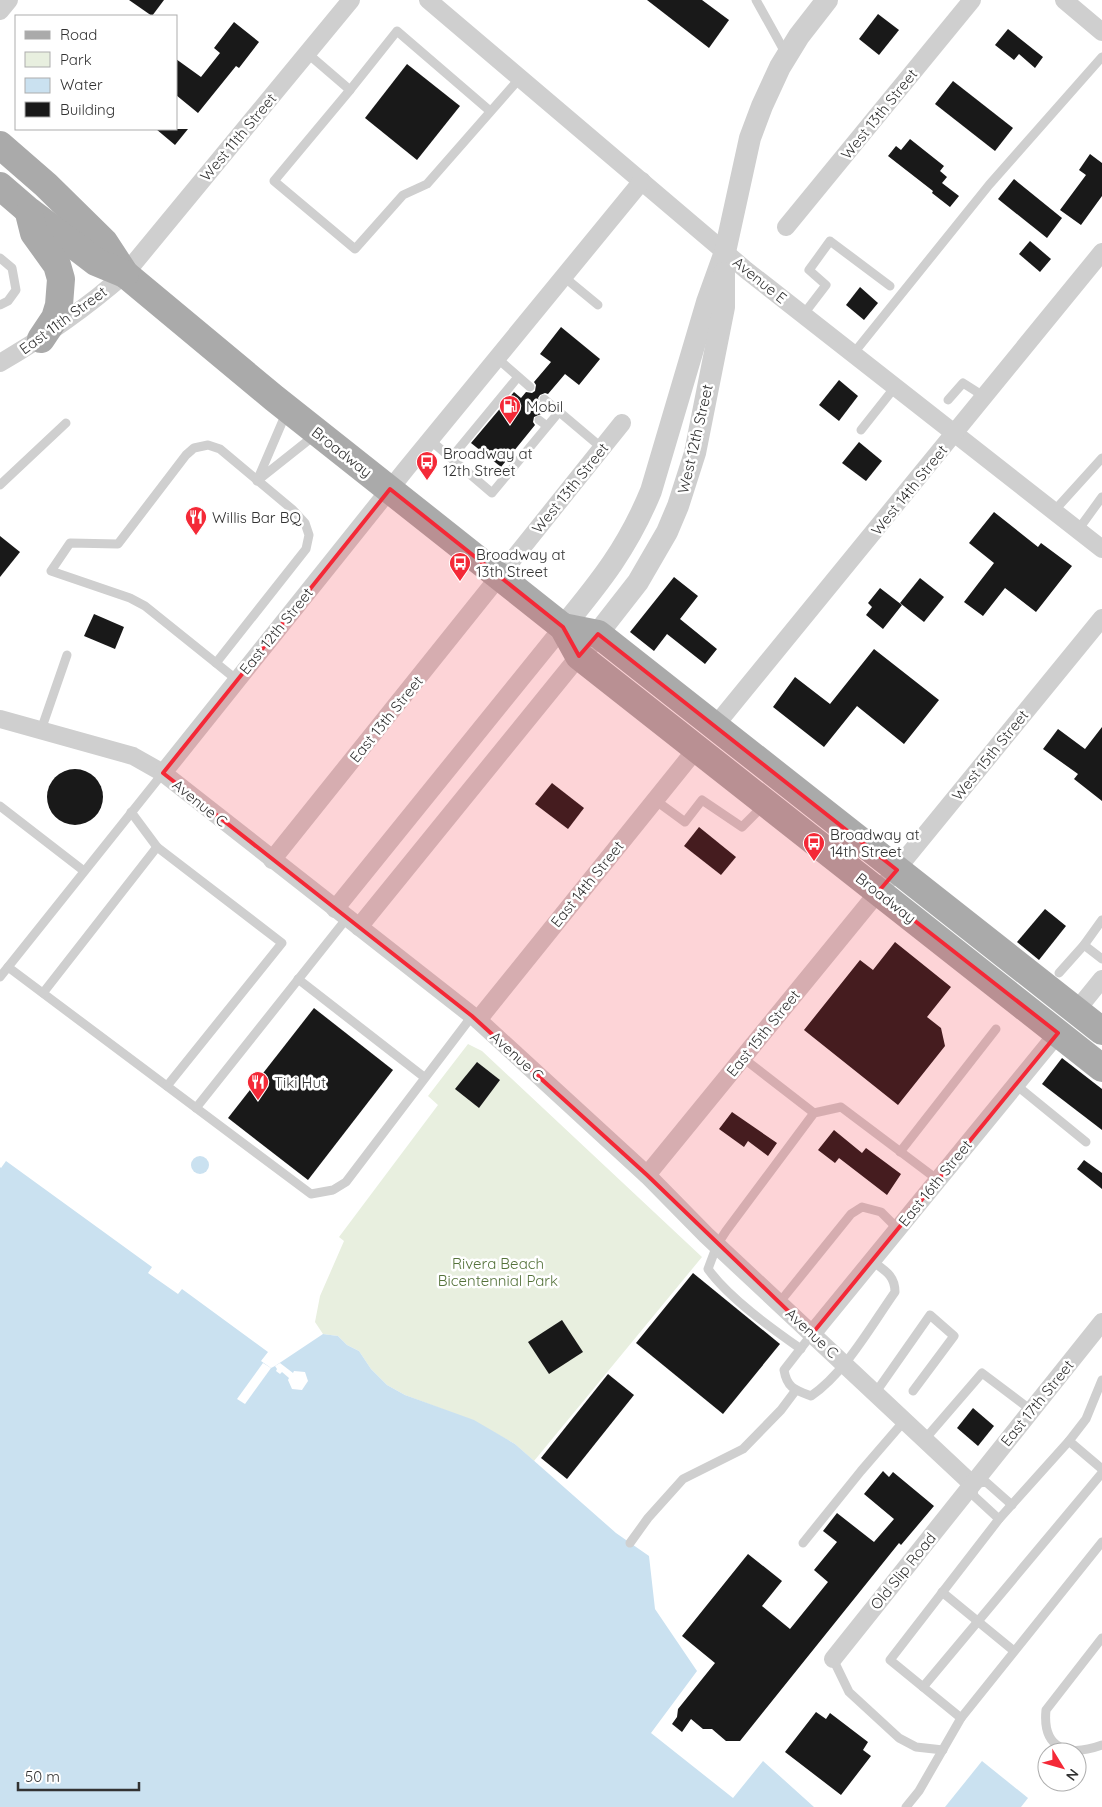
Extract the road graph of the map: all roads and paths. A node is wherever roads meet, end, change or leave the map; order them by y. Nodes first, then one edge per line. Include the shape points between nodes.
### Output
1 (9, 0) edge
2 (351, 0) edge
3 (428, 0) edge
4 (756, 0) edge
5 (827, 0) edge
6 (972, 0) edge
7 (1064, 0) edge
8 (0, 12) edge
9 (1102, 32) edge
10 (307, 53) junction
11 (787, 56) junction
12 (1102, 57) edge
13 (520, 78) junction
14 (350, 90) junction
15 (490, 111) junction
16 (0, 145) edge
17 (642, 181) junction
18 (0, 186) edge
19 (29, 211) junction
20 (786, 227) dead end
21 (724, 252) junction
22 (1102, 252) edge
23 (0, 258) edge
24 (125, 274) junction
25 (564, 277) junction
26 (890, 286) dead end
27 (0, 305) edge
28 (598, 305) dead end
29 (803, 315) junction
30 (41, 339) junction
31 (853, 354) junction
32 (497, 358) junction
33 (0, 363) edge
34 (518, 376) junction
35 (530, 387) dead end
36 (895, 387) junction
37 (985, 397) junction
38 (544, 399) dead end
39 (948, 400) dead end
40 (288, 409) junction
41 (559, 412) junction
42 (539, 420) dead end
43 (622, 423) dead end
44 (66, 424) dead end
45 (547, 426) junction
46 (861, 430) dead end
47 (318, 432) junction
48 (955, 434) junction
49 (527, 435) dead end
50 (430, 440) junction
51 (534, 442) junction
52 (602, 448) junction
53 (512, 453) dead end
54 (451, 458) junction
55 (1102, 458) edge
56 (520, 460) junction
57 (503, 464) dead end
58 (511, 470) junction
59 (257, 481) junction
60 (0, 485) edge
61 (390, 490) junction
62 (1102, 497) edge
63 (1054, 511) junction
64 (1078, 530) junction
65 (1102, 549) edge
66 (500, 577) junction
67 (1102, 618) edge
68 (563, 627) junction
69 (598, 634) junction
70 (67, 654) dead end
71 (579, 656) junction
72 (216, 663) junction
73 (237, 680) junction
74 (0, 719) edge
75 (715, 726) junction
76 (41, 730) junction
77 (697, 748) junction
78 (163, 773) junction
79 (655, 800) junction
80 (766, 803) junction
81 (0, 806) edge
82 (131, 812) junction
83 (157, 847) junction
84 (272, 860) junction
85 (897, 870) junction
86 (84, 871) junction
87 (878, 892) junction
88 (347, 918) junction
89 (1102, 920) edge
90 (1084, 944) junction
91 (1102, 959) edge
92 (8, 967) junction
93 (1059, 973) dead end
94 (0, 977) edge
95 (298, 979) junction
96 (1102, 979) edge
97 (43, 992) junction
98 (1076, 1011) junction
99 (475, 1018) junction
100 (996, 1029) dead end
101 (1102, 1031) edge
102 (1058, 1033) junction
103 (743, 1058) junction
104 (1102, 1068) edge
105 (424, 1077) junction
106 (1016, 1085) junction
107 (167, 1086) junction
108 (196, 1108) junction
109 (814, 1113) junction
110 (1086, 1142) dead end
111 (900, 1152) junction
112 (647, 1175) junction
113 (938, 1180) junction
114 (898, 1229) junction
115 (717, 1244) junction
116 (872, 1261) junction
117 (779, 1303) junction
118 (1102, 1322) edge
119 (812, 1334) junction
120 (800, 1349) junction
121 (844, 1363) junction
122 (1102, 1380) edge
123 (796, 1390) junction
124 (913, 1391) dead end
125 (876, 1392) junction
126 (1031, 1410) junction
127 (905, 1420) junction
128 (925, 1439) junction
129 (1069, 1441) junction
130 (1102, 1469) edge
131 (1102, 1473) edge
132 (972, 1484) junction
133 (1012, 1505) junction
134 (999, 1519) junction
135 (1102, 1542) edge
136 (630, 1543) dead end
137 (803, 1543) dead end
138 (942, 1592) junction
139 (978, 1622) junction
140 (1102, 1638) edge
141 (1014, 1651) junction
142 (833, 1658) joint
143 (923, 1687) junction
144 (961, 1718) junction
145 (1102, 1745) edge
146 (943, 1750) junction
147 (906, 1807) edge

1 - 8 street
2 - 10 street, West 11th Street
3 - 13 street, Avenue E
4 - 11 lane
5 - 11 street, West 12th Street
6 - 20 street, West 13th Street
7 - 9 street
10 - 14 lane
10 - 24 street, West 11th Street
11 - 21 street, West 12th Street via 750,138
12 - 31 lane via 989,184
13 - 15 lane
13 - 17 street, Avenue E
14 - 15 lane via 397,31
14 - 15 lane via 274,180 355,249 403,196 427,184
16 - 24 main road, Broadway via 104,242
17 - 21 street, Avenue E
17 - 25 street
18 - 19 main road, Broadway
19 - 24 main road, Broadway via 96,262
19 - 30 main road via 34,233 57,265 61,279 55,318
21 - 29 street, Avenue E
21 - 68 street, West 12th Street via 651,491 613,565
21 - 69 street, West 12th Street via 724,307 688,479 653,558
22 - 37 street, West 14th Street
23 - 27 lane via 12,268 16,290 8,301
24 - 30 street, East 11th Street
24 - 40 main road, Broadway
25 - 28 lane
25 - 32 street
26 - 29 lane via 830,241 809,270 826,285
29 - 31 street, Avenue E
30 - 33 street, East 11th Street
31 - 36 street, Avenue E
32 - 34 lane
32 - 50 street
34 - 35 lane
34 - 54 lane via 472,438
36 - 46 lane
36 - 48 street, Avenue E
37 - 39 lane via 963,383
37 - 48 street, West 14th Street
38 - 41 lane
40 - 47 main road, Broadway
40 - 59 lane
41 - 45 lane
41 - 52 lane
42 - 45 lane
43 - 52 street, West 13th Street
44 - 60 lane
45 - 51 lane
47 - 59 lane
47 - 61 main road, Broadway
48 - 63 street, Avenue E
48 - 75 street, West 14th Street
49 - 51 lane
50 - 54 lane
50 - 61 street
51 - 56 lane
52 - 66 street, West 13th Street
53 - 56 lane
54 - 58 lane via 492,493
55 - 63 lane
56 - 58 lane
57 - 58 lane
59 - 72 lane via 305,523 309,535 306,549
59 - 72 lane via 220,449 208,445 194,448 118,544 70,543 50,571 145,606
61 - 66 main road, Broadway
61 - 73 street, East 12th Street
62 - 64 lane
63 - 64 street, Avenue E
64 - 65 street, Avenue E
66 - 68 main road, Broadway
66 - 84 street, East 13th Street
67 - 85 street, West 15th Street
68 - 69 main road, Broadway
68 - 71 main road, Broadway
68 - 88 street
69 - 71 street, West 12th Street
69 - 75 main road, Broadway
70 - 76 lane
71 - 77 main road, Broadway
71 - 88 street
72 - 73 lane
73 - 78 street, East 12th Street
74 - 76 street, Avenue C
75 - 85 main road, Broadway
76 - 78 street, Avenue C via 133,756
77 - 79 street, East 14th Street
77 - 80 main road, Broadway
78 - 82 lane
78 - 84 street, Avenue C
79 - 80 lane via 685,822 702,800 742,827
79 - 99 street, East 14th Street
80 - 87 main road, Broadway
81 - 86 lane
82 - 83 lane
82 - 86 lane
83 - 97 lane
83 - 107 lane via 282,943
84 - 88 street, Avenue C
85 - 87 street, West 15th Street
85 - 98 main road, Broadway
86 - 92 lane
87 - 102 main road, Broadway
87 - 103 street, East 15th Street
88 - 95 lane
88 - 99 street, Avenue C
89 - 90 lane
90 - 91 lane
90 - 93 lane
92 - 94 lane
92 - 97 lane
95 - 105 lane
95 - 108 lane
96 - 98 street
97 - 107 lane
98 - 101 main road, Broadway
99 - 105 lane
99 - 112 street, Avenue C
100 - 111 lane
102 - 104 main road, Broadway
102 - 106 street, East 16th Street
103 - 109 lane
103 - 112 street, East 15th Street
105 - 108 lane via 346,1182 322,1193 311,1194
106 - 110 lane
106 - 113 street, East 16th Street
107 - 108 lane
109 - 111 lane via 841,1107
109 - 115 lane
111 - 113 lane
112 - 115 street, Avenue C
113 - 114 street, East 16th Street
114 - 116 street, East 16th Street
114 - 117 lane via 881,1212 862,1207 851,1214
115 - 117 street, Avenue C
115 - 120 lane via 708,1269 715,1279
116 - 119 street, East 16th Street
116 - 121 lane via 890,1275 895,1292
117 - 119 street, Avenue C
118 - 126 street, East 17th Street
119 - 120 lane
119 - 121 street, Avenue C
120 - 123 lane via 784,1370 786,1381
121 - 123 lane via 825,1386 811,1396
121 - 125 street, Avenue C
122 - 129 lane via 1086,1419
123 - 136 lane via 743,1449 683,1479
124 - 125 lane via 954,1336 930,1315
125 - 127 street, Avenue C
126 - 128 lane via 982,1374
126 - 132 street, East 17th Street
127 - 128 street, Avenue C
127 - 137 lane
128 - 132 street, Avenue C
129 - 130 lane
129 - 133 lane
131 - 139 lane
132 - 133 lane via 986,1482
132 - 134 lane via 974,1496
132 - 142 street, Old Slip Road
133 - 134 lane
134 - 138 lane
135 - 141 lane
138 - 139 lane
138 - 143 lane via 890,1660
139 - 141 lane
139 - 143 lane
140 - 145 lane via 1046,1710 1045,1723 1050,1739 1059,1748 1081,1749
141 - 144 lane
142 - 146 lane via 850,1692 899,1738 916,1747
143 - 144 lane
144 - 146 lane
146 - 147 lane

